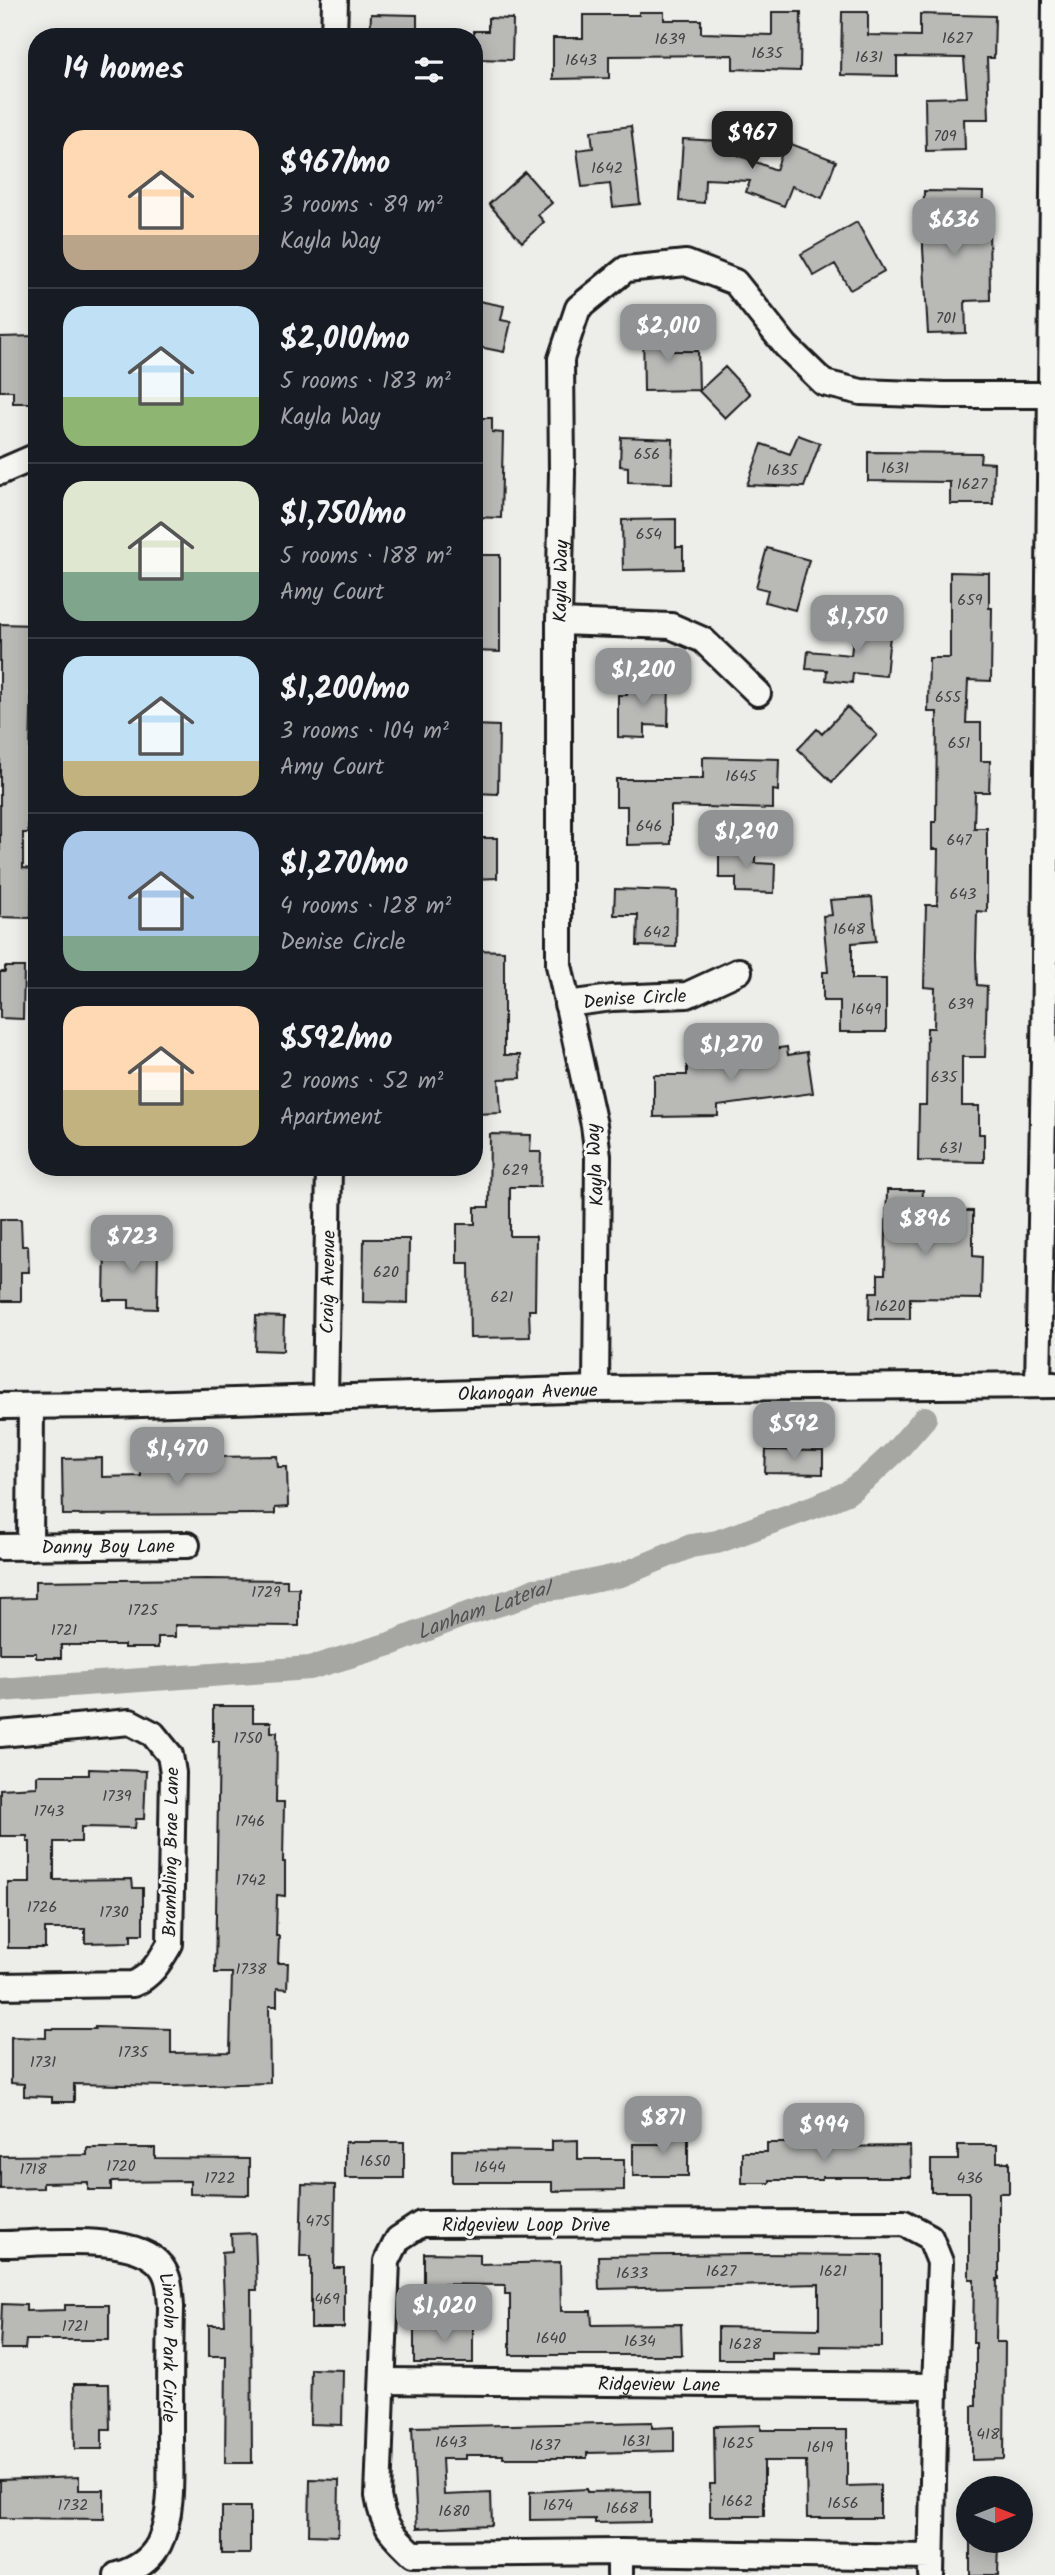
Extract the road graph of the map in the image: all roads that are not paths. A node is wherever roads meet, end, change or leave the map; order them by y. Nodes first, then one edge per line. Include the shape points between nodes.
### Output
1 (335, 0) edge
2 (1055, 0) edge
3 (334, 28) edge
4 (1053, 395) edge
5 (28, 461) edge
6 (0, 472) edge
7 (559, 622) junction
8 (758, 693) dead end
9 (739, 971) dead end
10 (567, 1004) junction
11 (1050, 1059) edge
12 (329, 1176) edge
13 (1047, 1385) edge
14 (596, 1389) junction
15 (326, 1398) junction
16 (0, 1406) edge
17 (31, 1406) junction
18 (187, 1545) dead end
19 (0, 1547) edge
20 (30, 1547) junction
21 (0, 1734) edge
22 (0, 1986) edge
23 (0, 2244) edge
24 (384, 2381) junction
25 (935, 2386) junction
26 (620, 2563) edge
27 (931, 2566) edge
28 (117, 2575) edge

1 - 3 street
2 - 4 street
4 - 7 street, Kayla Way via 861,392 824,383 786,346 735,282 686,262 626,269 578,308 561,359
4 - 11 street
5 - 6 street
7 - 8 street via 671,626 703,640
7 - 10 street, Kayla Way via 559,965
9 - 10 street, Denise Circle via 687,995
10 - 14 street, Kayla Way via 598,1156
11 - 13 street
12 - 15 street, Craig Avenue
13 - 14 street, Okanogan Avenue
14 - 15 street, Okanogan Avenue
15 - 17 street, Okanogan Avenue
16 - 17 street, Okanogan Avenue
17 - 20 street, Danny Boy Lane
18 - 20 street, Danny Boy Lane
19 - 20 street, Danny Boy Lane
21 - 22 street, Brambling Brae Lane via 130,1722 153,1734 170,1755 173,1773 170,1944 159,1964 133,1984
23 - 28 street, Lincoln Park Circle via 125,2245 152,2256 163,2267 171,2307 167,2517 150,2557
24 - 25 street, Ridgeview Lane
24 - 25 street, Ridgeview Loop Drive via 387,2260 398,2239 421,2224 904,2223 930,2237 940,2262
24 - 26 street, Ridgeview Loop Drive via 378,2496 382,2518 413,2554
25 - 27 street, Ridgeview Loop Drive
26 - 27 street, Ridgeview Loop Drive

